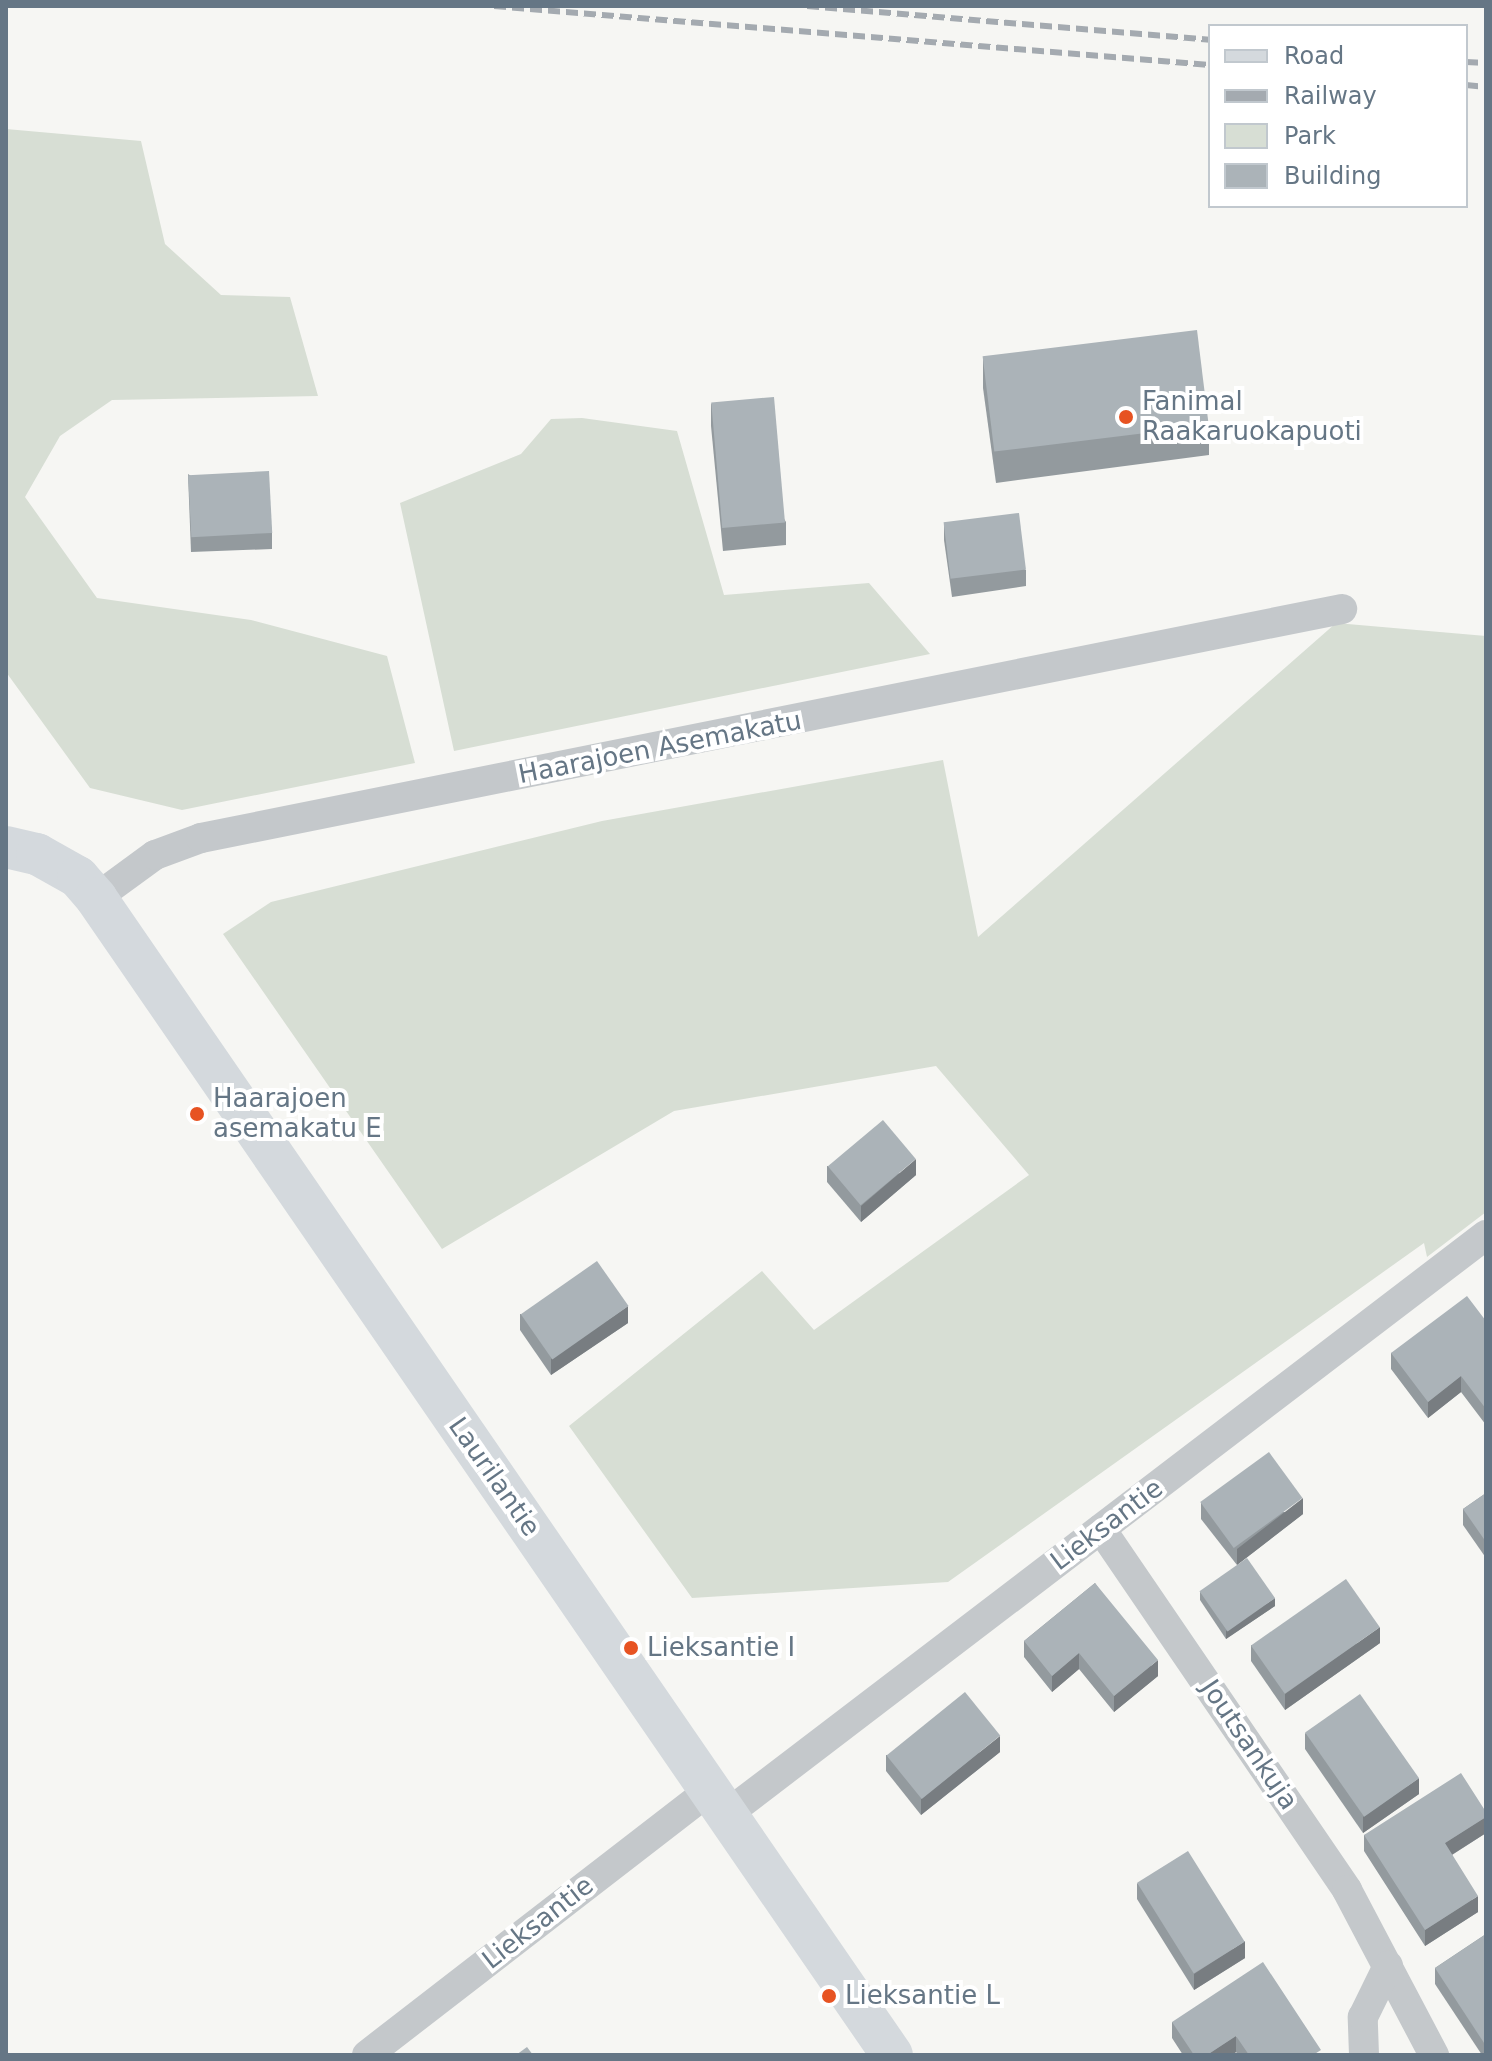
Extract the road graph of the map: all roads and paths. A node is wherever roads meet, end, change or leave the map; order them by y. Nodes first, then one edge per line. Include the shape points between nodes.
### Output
1 (1342, 609) dead end
2 (6, 847) edge
3 (96, 898) junction
4 (1483, 1243) edge
5 (1101, 1529) junction
6 (718, 1802) junction
7 (1388, 1966) junction
8 (367, 2055) edge
9 (892, 2055) edge
10 (1364, 2055) edge
11 (1434, 2055) edge

1 - 3 street, Haarajoen Asemakatu via 201,838 155,855
2 - 3 street via 78,877
3 - 6 street, Laurilantie
4 - 5 street, Lieksantie
5 - 6 street, Lieksantie
5 - 7 street, Joutsankuja via 1320,1849
6 - 8 street, Lieksantie
6 - 9 street, Laurilantie
7 - 10 street via 1363,2017
7 - 11 street, Joutsankuja

